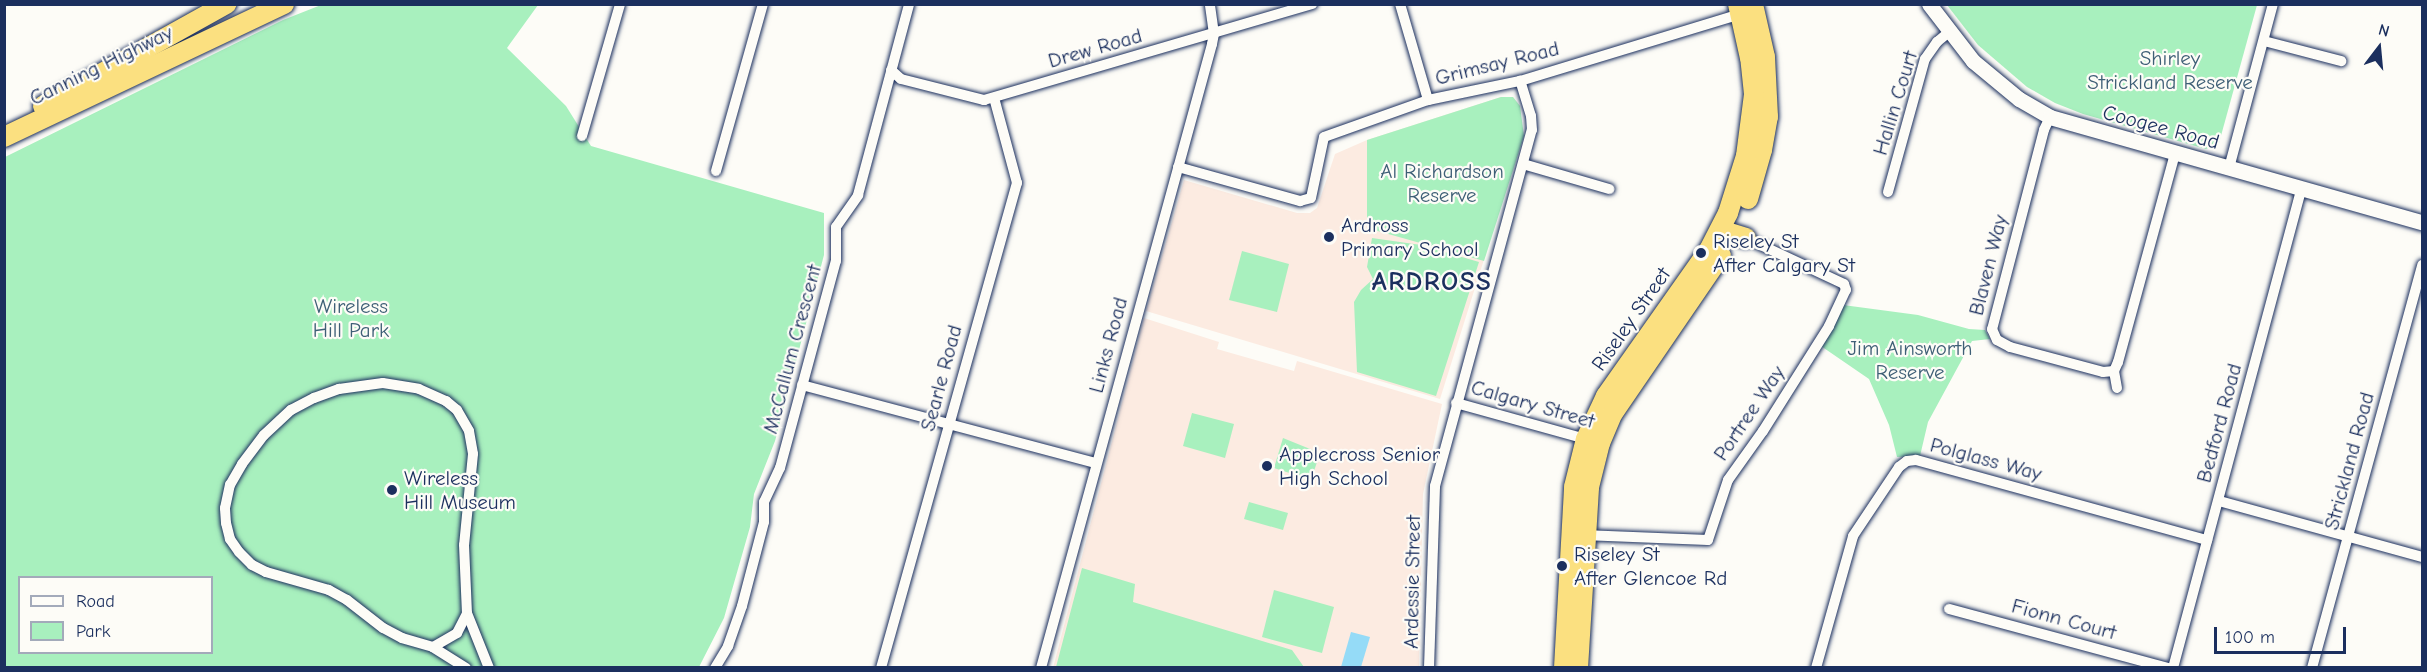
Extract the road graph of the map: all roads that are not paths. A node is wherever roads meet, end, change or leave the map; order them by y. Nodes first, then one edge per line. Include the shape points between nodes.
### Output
1 (226, 4) edge
2 (284, 4) edge
3 (620, 4) edge
4 (763, 4) edge
5 (909, 4) edge
6 (1210, 4) edge
7 (1312, 4) edge
8 (1400, 4) edge
9 (1929, 4) edge
10 (2273, 4) edge
11 (1744, 8) edge
12 (1949, 32) junction
13 (1214, 34) junction
14 (2264, 41) junction
15 (2341, 61) dead end
16 (891, 70) junction
17 (1520, 81) junction
18 (994, 98) junction
19 (1428, 100) junction
20 (2050, 117) junction
21 (4, 122) edge
22 (582, 136) dead end
23 (4, 137) edge
24 (2175, 153) junction
25 (1523, 164) junction
26 (1178, 167) junction
27 (2229, 168) junction
28 (716, 171) dead end
29 (2302, 188) junction
30 (1609, 189) dead end
31 (1888, 192) dead end
32 (2422, 222) edge
33 (1733, 234) junction
34 (2422, 265) edge
35 (2114, 371) junction
36 (802, 385) junction
37 (2117, 388) dead end
38 (1456, 403) junction
39 (950, 423) junction
40 (1593, 441) junction
41 (1096, 463) junction
42 (2219, 501) junction
43 (1578, 534) junction
44 (2348, 537) junction
45 (2207, 540) junction
46 (2422, 557) edge
47 (1949, 609) dead end
48 (467, 613) junction
49 (433, 647) junction
50 (466, 668) edge
51 (489, 668) edge
52 (715, 668) edge
53 (881, 668) edge
54 (1041, 668) edge
55 (1429, 668) edge
56 (1564, 668) edge
57 (1578, 668) edge
58 (1816, 668) edge
59 (2168, 668) edge
60 (2173, 668) edge
61 (2313, 668) edge

1 - 21 highway, Canning Highway via 42,107
2 - 23 highway, Canning Highway
3 - 22 street
4 - 28 street
5 - 16 street, McCallum Crescent
6 - 13 street
7 - 13 street, Drew Road
8 - 19 street
9 - 12 street, Coogee Road
10 - 14 street
11 - 17 street, Grimsay Road
11 - 33 highway, Riseley Street via 1765,57 1768,117 1754,180
12 - 20 street, Coogee Road via 2004,87
12 - 31 street, Hallin Court via 1925,59
13 - 18 street, Drew Road
13 - 26 street, Links Road
14 - 15 street
14 - 27 street
16 - 18 street, Drew Road via 901,78 973,99
16 - 36 street, McCallum Crescent via 858,195 836,227 836,261
17 - 19 street, Grimsay Road
17 - 25 street, Ardessie Street via 1532,123
18 - 39 street, Searle Road via 1017,183
19 - 26 street, Grimsay Road via 1324,137 1311,198 1300,201
20 - 24 street, Coogee Road
20 - 35 street, Blaven Way via 1992,329 1994,336 2010,347 2103,372
24 - 27 street, Coogee Road
24 - 35 street
25 - 30 street
25 - 38 street, Ardessie Street
26 - 41 street, Links Road
27 - 29 street, Coogee Road
29 - 32 street, Coogee Road
29 - 42 street, Bedford Road
33 - 40 highway, Riseley Street
33 - 40 highway, Riseley Street via 1709,250 1606,396
33 - 43 street, Portree Way via 1844,284 1846,290 1829,326 1728,480 1708,540
34 - 44 street, Strickland Road
35 - 37 street
36 - 39 street
36 - 52 street, McCallum Crescent via 780,468 764,502 764,522 742,606 728,646
38 - 40 street, Calgary Street
38 - 55 street, Ardessie Street via 1433,497
39 - 41 street
39 - 53 street, Searle Road
40 - 43 highway, Riseley Street via 1589,487
41 - 54 street, Links Road
42 - 44 street
42 - 45 street, Bedford Road
43 - 56 highway, Riseley Street
43 - 57 highway, Riseley Street
44 - 46 street
44 - 61 street, Strickland Road
45 - 58 street, Polglass Way via 1916,460 1907,461 1853,536
45 - 60 street, Bedford Road
47 - 59 street, Fionn Court
48 - 49 street via 457,633
48 - 49 street via 464,545 473,454 469,431 447,401 404,386 357,385 314,398 291,410 264,435 242,464 226,495 226,523 239,552 266,572 329,590 383,628
48 - 51 street
49 - 50 street

